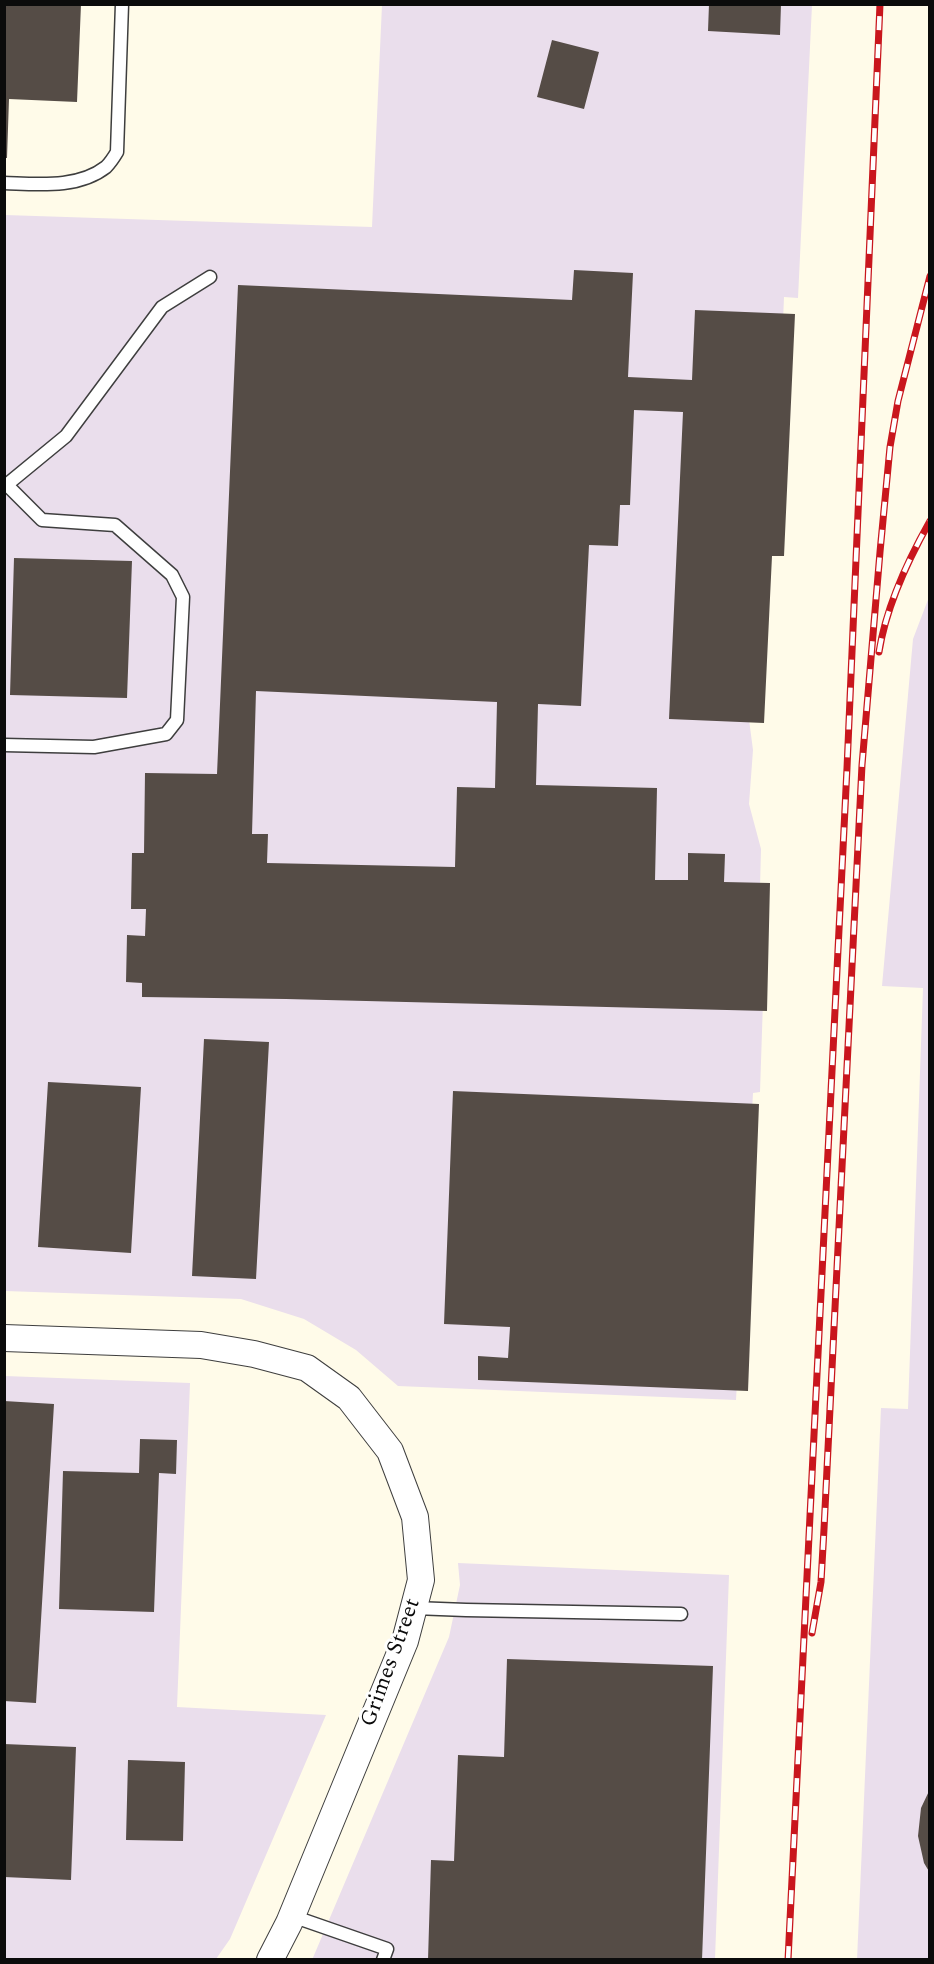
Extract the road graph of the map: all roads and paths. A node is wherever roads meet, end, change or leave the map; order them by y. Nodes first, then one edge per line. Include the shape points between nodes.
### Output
1 (122, 4) edge
2 (4, 183) edge
3 (210, 277) dead end
4 (6, 486) edge
5 (4, 745) edge
6 (4, 1338) edge
7 (414, 1608) junction
8 (681, 1614) dead end
9 (292, 1916) junction
10 (270, 1959) edge
11 (383, 1959) edge

1 - 2 lane via 117,152 107,166 71,182
3 - 4 lane via 162,307 66,436
4 - 5 lane via 42,520 115,525 172,575 183,597 177,720 166,734 94,747
6 - 7 street, Grimes Street via 201,1345 307,1368 349,1398 390,1451 415,1517 421,1580
7 - 8 lane
7 - 9 street, Grimes Street via 405,1641
9 - 10 street, Grimes Street
9 - 11 lane via 387,1949

